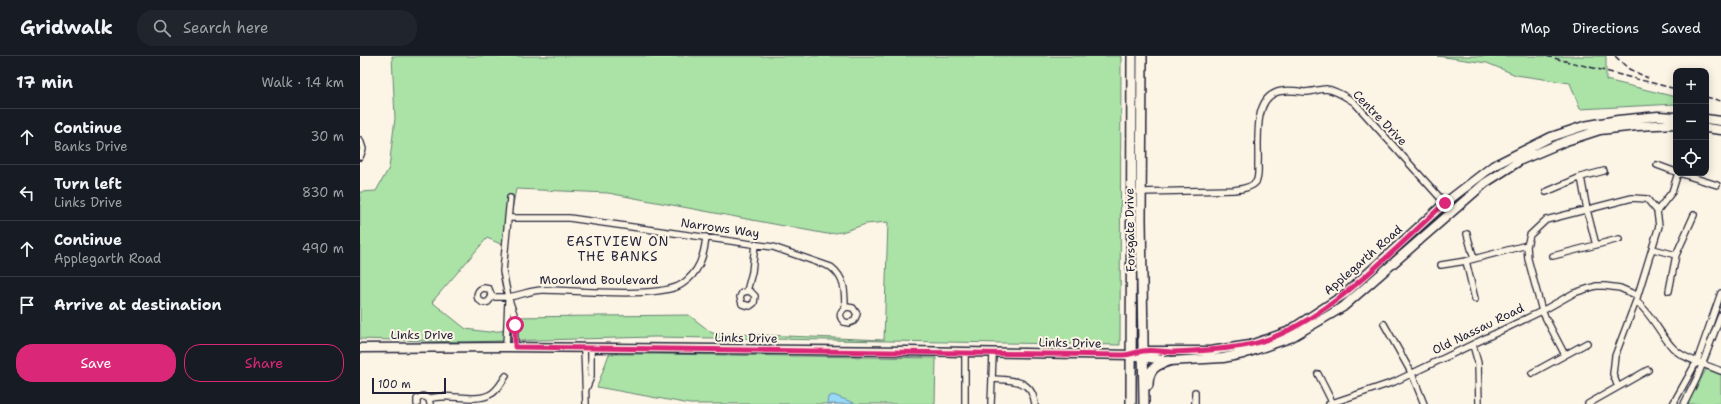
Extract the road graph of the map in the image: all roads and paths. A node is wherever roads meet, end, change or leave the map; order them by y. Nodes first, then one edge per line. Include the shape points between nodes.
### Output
1 (1132, 56) edge
2 (1142, 56) edge
3 (1673, 117) edge
4 (1709, 119) edge
5 (1721, 121) edge
6 (1673, 124) edge
7 (1709, 128) edge
8 (1721, 130) edge
9 (360, 140) edge
10 (360, 157) edge
11 (1656, 165) dead end
12 (1604, 171) dead end
13 (1673, 171) edge
14 (1677, 176) edge
15 (1689, 176) edge
16 (1581, 177) junction
17 (1717, 184) dead end
18 (1137, 192) junction
19 (1546, 192) dead end
20 (510, 198) dead end
21 (1445, 203) junction
22 (1587, 210) junction
23 (1452, 211) junction
24 (1657, 211) junction
25 (1694, 215) dead end
26 (508, 218) junction
27 (1468, 234) dead end
28 (706, 237) junction
29 (1619, 240) dead end
30 (754, 244) junction
31 (1596, 244) junction
32 (1527, 245) junction
33 (1653, 249) junction
34 (1676, 255) junction
35 (1553, 256) dead end
36 (1474, 259) junction
37 (1466, 261) junction
38 (1441, 265) dead end
39 (747, 291) dead end
40 (1669, 291) dead end
41 (1721, 293) edge
42 (492, 297) dead end
43 (508, 297) junction
44 (1636, 298) junction
45 (1475, 299) dead end
46 (847, 307) dead end
47 (1542, 311) junction
48 (1721, 315) edge
49 (1384, 324) dead end
50 (1587, 343) dead end
51 (1473, 344) junction
52 (506, 347) junction
53 (515, 347) junction
54 (360, 348) edge
55 (587, 349) junction
56 (965, 354) junction
57 (993, 354) junction
58 (1143, 354) junction
59 (1131, 355) junction
60 (1565, 355) junction
61 (1169, 361) junction
62 (1697, 361) junction
63 (1703, 364) junction
64 (1648, 370) dead end
65 (1721, 371) edge
66 (1532, 373) dead end
67 (1318, 374) dead end
68 (1412, 374) junction
69 (506, 376) dead end
70 (992, 380) junction
71 (1618, 387) junction
72 (1195, 392) dead end
73 (471, 397) junction
74 (429, 401) edge
75 (417, 404) edge
76 (470, 404) edge
77 (586, 404) edge
78 (964, 404) edge
79 (991, 404) edge
80 (1035, 404) edge
81 (1131, 404) edge
82 (1144, 404) edge
83 (1148, 404) edge
84 (1195, 404) edge
85 (1331, 404) edge
86 (1424, 404) edge
87 (1479, 404) edge
88 (1588, 404) edge
89 (1673, 404) edge
90 (1684, 404) edge

1 - 18 main road, Forsgate Drive
2 - 18 main road, Forsgate Drive
3 - 21 main road, Applegarth Road via 1618,120 1584,126 1551,137 1493,166
4 - 5 main road
6 - 23 main road, Applegarth Road via 1600,130 1566,141 1521,160 1485,183
7 - 8 main road
9 - 10 street via 363,149
11 - 13 street
12 - 16 street
14 - 24 street via 1672,192
15 - 17 street
16 - 19 street
16 - 22 street
18 - 21 street, Centre Drive via 1234,190 1252,185 1258,175 1260,114 1263,104 1276,92 1327,89 1354,102
18 - 58 main road, Forsgate Drive
18 - 59 main road, Forsgate Drive
20 - 26 street
21 - 23 street, Centre Drive
21 - 58 main road, Applegarth Road via 1345,294 1287,332 1250,345 1210,351
22 - 24 street via 1632,198 1647,199
22 - 31 street
22 - 32 street via 1546,220 1530,235
23 - 61 main road, Applegarth Road via 1343,307 1290,338 1223,358
24 - 33 street via 1659,226
25 - 34 street
26 - 28 street, Narrows Way via 569,218
26 - 43 street via 503,271
27 - 36 street
28 - 30 street, Narrows Way
28 - 43 street, Moorland Boulevard via 701,263 693,275 681,285 669,290 542,290
29 - 31 street
30 - 39 street via 752,272
30 - 46 street, Narrows Way via 773,247 832,267 838,272 844,288 845,308 840,316 844,322 849,323 854,321 857,314 853,308
31 - 35 street
32 - 36 street
32 - 47 street via 1528,259
33 - 34 street
33 - 44 street
34 - 40 street
36 - 37 street
37 - 38 street
37 - 45 street
41 - 62 street
42 - 43 street, Moorland Boulevard
43 - 52 street
43 - 53 street via 514,314
44 - 47 street, Old Nassau Road via 1620,288 1596,286 1574,293
44 - 62 street, Old Nassau Road via 1672,347 1678,353
44 - 71 street via 1615,356 1613,374
47 - 51 street, Old Nassau Road
47 - 60 street
48 - 63 street
49 - 68 street
50 - 60 street
51 - 68 street, Old Nassau Road
51 - 87 street via 1478,363
52 - 53 main road, Links Drive
52 - 54 main road, Links Drive
53 - 55 main road, Links Drive
55 - 56 main road, Links Drive via 683,348
55 - 77 street
56 - 57 main road, Links Drive
56 - 78 street
57 - 59 main road, Links Drive
57 - 70 street
58 - 59 main road, Applegarth Road
58 - 61 main road, Applegarth Road
58 - 82 main road, Forsgate Drive
59 - 81 main road, Forsgate Drive
60 - 66 street
61 - 83 main road via 1156,366 1150,373
62 - 63 street, Old Nassau Road
62 - 89 street
63 - 65 street, Old Nassau Road
63 - 90 street
64 - 71 street
67 - 85 street
68 - 85 street, Old Nassau Road
68 - 86 street
69 - 73 street via 489,396
70 - 79 street
70 - 80 street via 1018,381 1032,393
71 - 88 street
72 - 84 street
73 - 74 street via 435,396
73 - 76 street
74 - 75 street via 426,396 421,396 417,399

